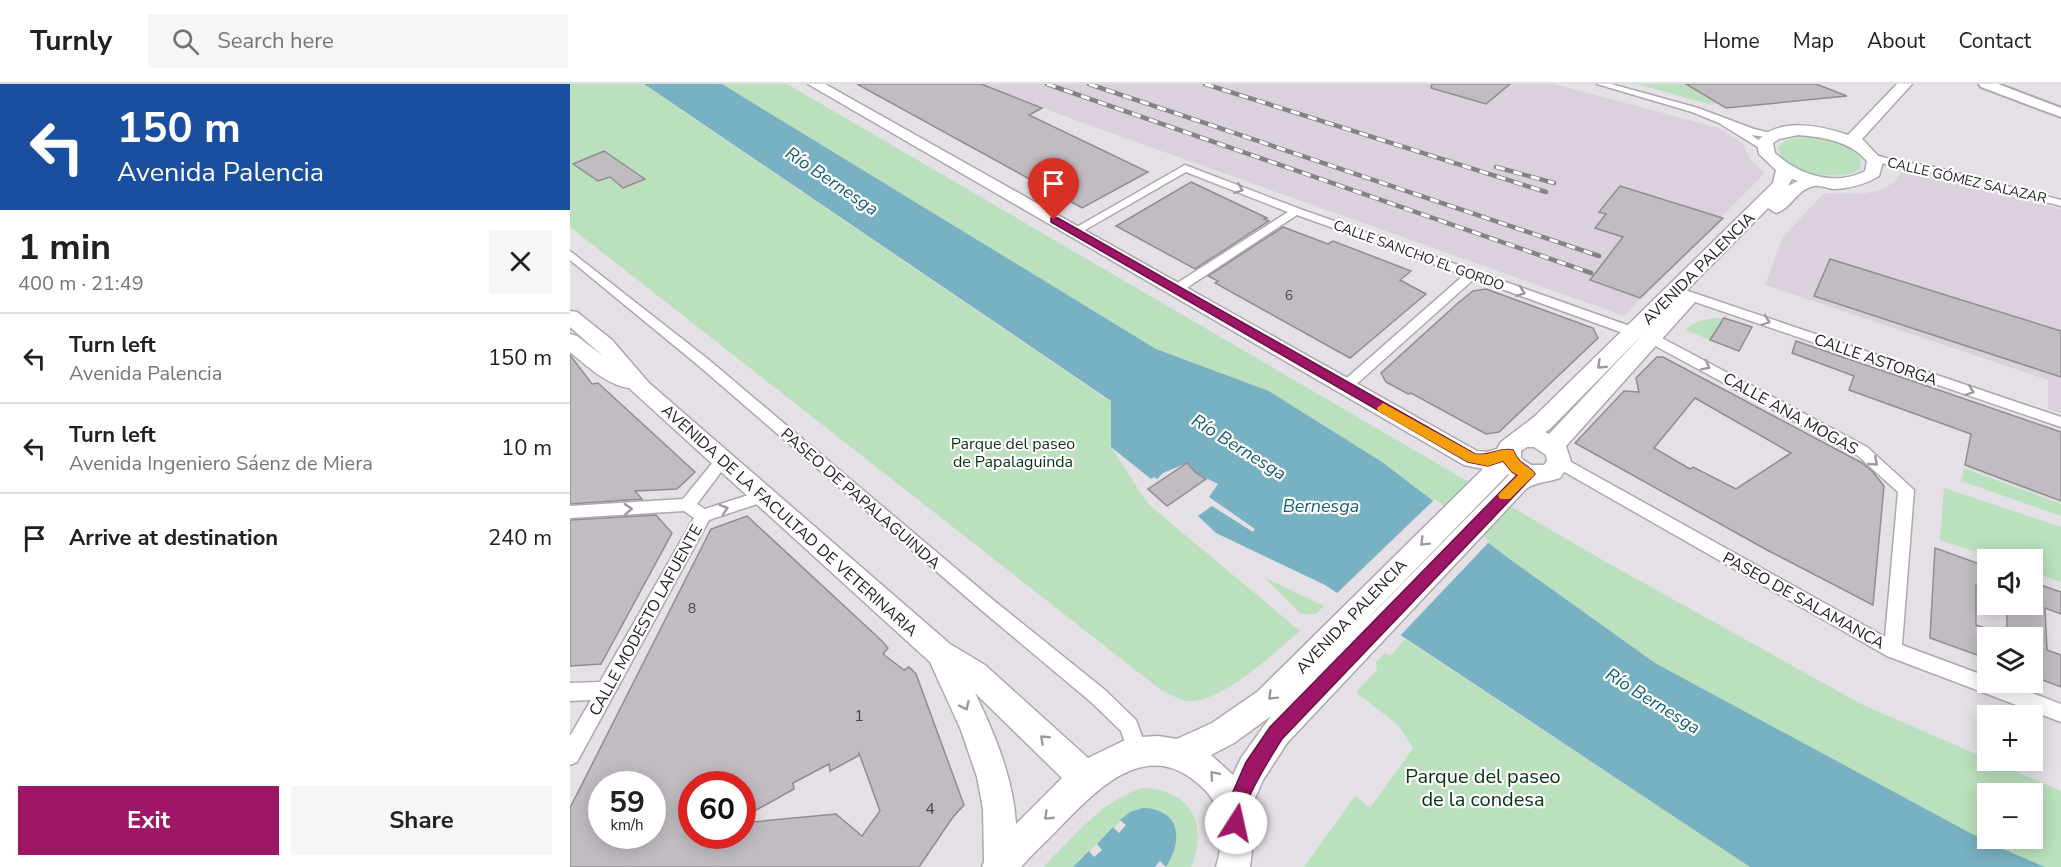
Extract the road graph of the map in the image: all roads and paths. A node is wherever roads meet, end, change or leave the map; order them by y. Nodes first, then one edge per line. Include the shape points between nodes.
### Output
1 (815, 84) edge
2 (1601, 84) edge
3 (1889, 84) edge
4 (1905, 84) edge
5 (1986, 84) edge
6 (2000, 84) edge
7 (2061, 107) edge
8 (2061, 113) edge
9 (1722, 121) junction
10 (1828, 134) junction
11 (1769, 141) junction
12 (1857, 145) junction
13 (1872, 157) junction
14 (1784, 169) junction
15 (1814, 180) junction
16 (2061, 203) edge
17 (1296, 211) junction
18 (1074, 231) junction
19 (570, 254) edge
20 (1473, 274) junction
21 (1175, 290) junction
22 (1683, 294) junction
23 (570, 318) edge
24 (1644, 336) junction
25 (570, 339) edge
26 (579, 355) edge
27 (618, 361) junction
28 (1346, 386) junction
29 (640, 387) junction
30 (2061, 422) edge
31 (1556, 454) junction
32 (1518, 456) junction
33 (1472, 459) junction
34 (723, 460) junction
35 (1472, 493) junction
36 (764, 496) junction
37 (687, 505) junction
38 (570, 512) edge
39 (703, 516) junction
40 (1353, 633) junction
41 (1893, 650) junction
42 (940, 653) junction
43 (604, 691) junction
44 (570, 692) edge
45 (2061, 713) edge
46 (1138, 753) junction
47 (1180, 754) junction
48 (570, 755) edge
49 (1089, 775) junction
50 (1234, 810) junction
51 (1000, 866) edge
52 (1233, 867) edge

1 - 18 main road
2 - 9 street
3 - 10 main road via 1845,129
4 - 12 main road via 1856,134
5 - 8 main road
6 - 7 main road
9 - 11 street
9 - 11 street
10 - 11 main road via 1798,130
10 - 12 main road
11 - 14 main road via 1773,162
12 - 13 main road
13 - 15 main road via 1873,173 1866,178 1842,183
13 - 16 street, CALLE GÓMEZ SALAZAR
14 - 15 main road
14 - 22 main road, AVENIDA PALENCIA via 1780,186
15 - 22 main road, AVENIDA PALENCIA via 1796,188
18 -> 17 street, CALLE SANCHO EL GORDO via 1185,168
17 - 20 street, CALLE SANCHO EL GORDO
17 - 21 street
18 - 21 main road
19 - 46 street, PASEO DE PAPALAGUINDA via 1098,696 1129,726
20 -> 24 street, CALLE SANCHO EL GORDO
20 - 28 street
21 - 28 main road
22 - 24 main road, AVENIDA PALENCIA
22 -> 30 street, CALLE ASTORGA
23 - 27 main road, AVENIDA DE LA FACULTAD DE VETERINARIA via 605,345
24 - 31 main road, AVENIDA PALENCIA
24 -> 32 main road, AVENIDA PALENCIA
24 -> 41 street, CALLE ANA MOGAS via 1862,451 1906,490
25 - 26 main road, AVENIDA DE LA FACULTAD DE VETERINARIA
25 - 27 main road via 581,340 602,357
26 - 29 main road, AVENIDA DE LA FACULTAD DE VETERINARIA
27 - 29 main road, AVENIDA DE LA FACULTAD DE VETERINARIA
28 - 33 main road
29 - 34 main road, AVENIDA DE LA FACULTAD DE VETERINARIA
31 - 32 main road via 1539,439
31 - 32 main road, AVENIDA PALENCIA via 1552,472 1545,475
31 - 41 street, PASEO DE SALAMANCA
32 - 33 main road via 1488,461
32 - 35 main road, AVENIDA PALENCIA
32 - 40 main road, AVENIDA PALENCIA via 1517,482 1488,514
33 - 35 main road
34 - 36 main road, AVENIDA DE LA FACULTAD DE VETERINARIA
34 - 37 street
35 -> 40 main road, AVENIDA PALENCIA
39 -> 36 street
36 - 42 main road, AVENIDA DE LA FACULTAD DE VETERINARIA
38 -> 37 street
37 - 39 street
39 - 43 street, CALLE MODESTO LAFUENTE
40 -> 47 main road, AVENIDA PALENCIA via 1223,733
40 - 50 main road, AVENIDA PALENCIA via 1276,733 1252,769
41 - 45 street, PASEO DE SALAMANCA
49 -> 42 main road, AVENIDA DE LA FACULTAD DE VETERINARIA via 1073,766 975,674
42 -> 51 main road, AVENIDA DE LA FACULTAD DE VETERINARIA via 994,777
43 - 44 street
43 - 48 street, CALLE MODESTO LAFUENTE
46 - 47 main road
46 - 49 main road
50 -> 47 main road via 1226,790 1208,768
49 -> 51 main road
50 - 52 main road via 1238,854

